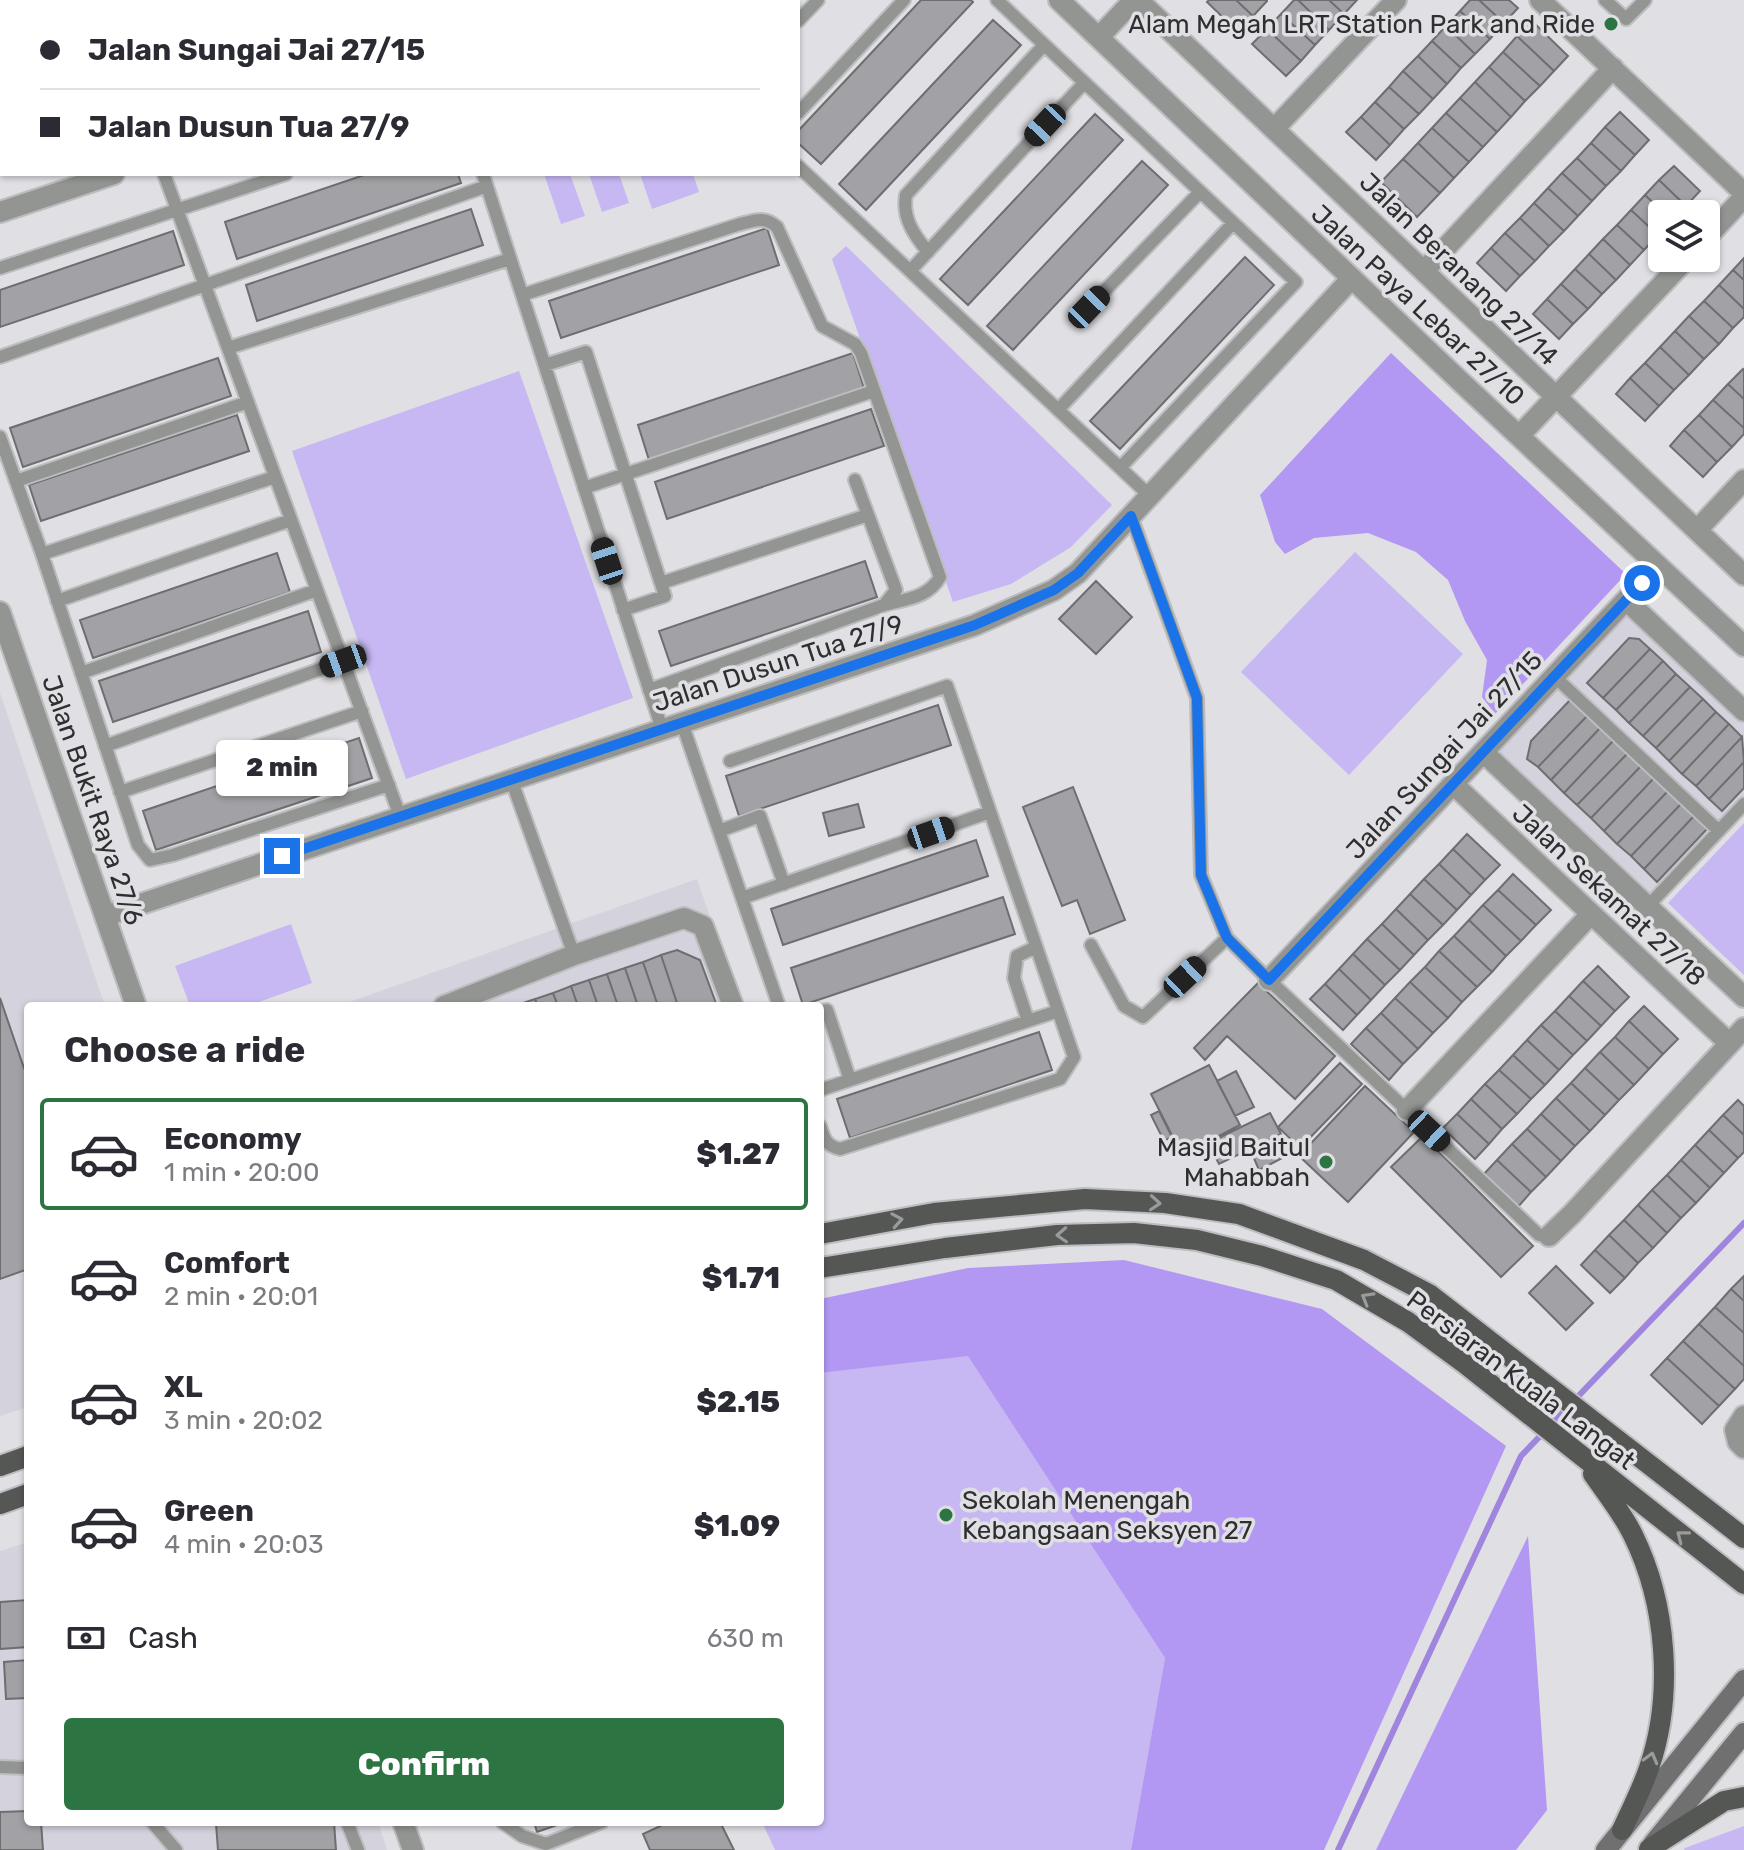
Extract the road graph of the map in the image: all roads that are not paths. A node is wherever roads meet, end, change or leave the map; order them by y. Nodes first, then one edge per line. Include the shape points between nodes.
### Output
1 (818, 0) edge
2 (904, 0) edge
3 (997, 0) edge
4 (1059, 0) edge
5 (1136, 0) edge
6 (1396, 0) edge
7 (1540, 0) edge
8 (1605, 0) edge
9 (1645, 0) edge
10 (800, 19) edge
11 (1099, 37) junction
12 (1044, 45) junction
13 (1613, 68) junction
14 (1084, 83) junction
15 (800, 111) edge
16 (1274, 129) junction
17 (800, 168) edge
18 (108, 176) edge
19 (165, 176) edge
20 (280, 176) edge
21 (485, 180) edge
22 (1200, 192) junction
23 (1744, 195) edge
24 (178, 210) junction
25 (0, 212) edge
26 (1720, 222) edge
27 (1233, 223) junction
28 (928, 252) junction
29 (510, 259) junction
30 (0, 268) edge
31 (910, 271) junction
32 (1424, 271) junction
33 (1674, 272) edge
34 (1352, 278) junction
35 (205, 285) junction
36 (522, 295) junction
37 (1089, 307) dead end
38 (228, 348) junction
39 (0, 357) edge
40 (545, 365) junction
41 (874, 391) junction
42 (1556, 397) junction
43 (248, 402) junction
44 (1058, 410) junction
45 (1519, 436) junction
46 (0, 437) edge
47 (1120, 468) junction
48 (626, 474) junction
49 (275, 477) junction
50 (855, 480) dead end
51 (1744, 480) edge
52 (16, 481) junction
53 (584, 488) junction
54 (1150, 496) junction
55 (868, 515) junction
56 (1131, 516) junction
57 (291, 520) junction
58 (1697, 530) junction
59 (42, 554) junction
60 (1658, 566) junction
61 (1744, 575) edge
62 (661, 583) junction
63 (317, 590) junction
64 (1626, 600) junction
65 (57, 601) junction
66 (884, 605) junction
67 (623, 610) junction
68 (0, 612) edge
69 (1744, 646) edge
70 (343, 661) junction
71 (81, 673) junction
72 (1554, 676) junction
73 (649, 690) junction
74 (362, 711) junction
75 (1744, 711) edge
76 (672, 726) junction
77 (105, 746) junction
78 (1483, 752) junction
79 (730, 761) dead end
80 (511, 779) junction
81 (1453, 784) junction
82 (389, 785) junction
83 (120, 792) junction
84 (1744, 804) edge
85 (990, 812) junction
86 (400, 816) junction
87 (719, 831) junction
88 (1719, 831) junction
89 (784, 884) junction
90 (742, 898) junction
91 (1648, 906) junction
92 (1591, 914) junction
93 (105, 916) junction
94 (1227, 938) junction
95 (1091, 945) dead end
96 (1036, 947) junction
97 (574, 955) junction
98 (1269, 980) junction
99 (1744, 997) edge
100 (135, 1002) edge
101 (468, 1002) edge
102 (732, 1002) edge
103 (778, 1002) edge
104 (824, 1011) edge
105 (1058, 1011) junction
106 (1028, 1021) junction
107 (1744, 1028) edge
108 (1729, 1043) junction
109 (850, 1080) junction
110 (824, 1089) edge
111 (1407, 1110) junction
112 (824, 1137) edge
113 (824, 1233) edge
114 (1549, 1236) joint
115 (824, 1267) edge
116 (24, 1457) edge
117 (1585, 1461) junction
118 (0, 1466) edge
119 (24, 1495) edge
120 (0, 1504) edge
121 (1744, 1538) edge
122 (1744, 1584) edge
123 (1744, 1680) edge
124 (1744, 1733) edge
125 (0, 1767) edge
126 (24, 1768) edge
127 (1744, 1797) edge
128 (155, 1826) edge
129 (349, 1826) edge
130 (404, 1826) edge
131 (504, 1826) edge
132 (592, 1826) edge
133 (1622, 1830) junction
134 (176, 1850) edge
135 (358, 1850) edge
136 (413, 1850) edge
137 (1606, 1850) edge
138 (1649, 1850) edge

1 - 10 lane
2 - 15 lane
3 - 12 lane
4 - 11 street, Jalan Paya Lebar 27/10
5 - 11 street
5 - 16 street, Jalan Beranang 27/14
6 - 16 street
7 - 13 street
8 - 9 lane via 1626,19
11 - 34 street, Jalan Paya Lebar 27/10
12 - 14 lane
12 - 28 lane via 906,195 910,226
13 - 23 street
13 - 32 street
14 - 22 lane
14 - 28 lane
16 - 32 street, Jalan Beranang 27/14
17 - 31 lane
18 - 25 street
19 - 24 lane
20 - 24 lane
21 - 29 lane
21 - 35 lane
22 - 27 lane
22 - 37 lane
23 - 26 street
24 - 30 lane
24 - 35 lane
27 - 44 lane
27 - 47 lane via 1296,282
28 - 31 lane
29 - 36 lane
29 - 38 lane
31 - 44 lane
32 - 42 street, Jalan Beranang 27/14
33 - 42 street
34 - 45 street, Jalan Paya Lebar 27/10
34 - 54 street, Jalan Dusun Tua 27/9
35 - 38 lane
35 - 39 lane
36 - 40 lane
36 - 41 lane via 763,218 777,227 822,326 861,353
38 - 43 lane
40 - 48 lane via 586,352
40 - 53 lane
41 - 48 lane
41 - 66 lane via 940,577 926,594
42 - 45 street
42 - 58 street, Jalan Beranang 27/14
43 - 49 lane
43 - 52 lane
44 - 47 lane
45 - 60 street, Jalan Paya Lebar 27/10
46 - 52 lane
47 - 54 lane
48 - 53 lane
48 - 62 lane
49 - 57 lane
49 - 59 lane
50 - 55 lane
51 - 58 street
52 - 59 lane
53 - 67 lane
54 - 56 street, Jalan Dusun Tua 27/9
55 - 62 lane
55 - 66 lane via 896,590
56 - 76 street, Jalan Dusun Tua 27/9 via 1078,573 1054,590 975,625
56 - 94 lane via 1197,698 1201,875
57 - 63 lane
57 - 65 lane
58 - 61 street, Jalan Beranang 27/14
59 - 65 lane
60 - 64 street, Jalan Sungai Jai 27/15
60 - 69 street, Jalan Paya Lebar 27/10
62 - 67 lane via 665,596
63 - 70 lane
63 - 71 lane
64 - 72 street, Jalan Sungai Jai 27/15
64 - 75 street
65 - 71 lane
66 - 73 lane
67 - 73 lane
68 - 93 street, Jalan Bukit Raya 27/6
70 - 74 lane
70 - 77 lane
71 - 77 lane
72 - 78 street, Jalan Sungai Jai 27/15
72 - 88 lane
73 - 76 lane
74 - 82 lane
74 - 83 lane
76 - 80 street, Jalan Dusun Tua 27/9
76 - 87 lane
77 - 83 lane
78 - 81 street, Jalan Sungai Jai 27/15
78 - 91 street
79 - 85 lane via 947,686
80 - 86 street, Jalan Dusun Tua 27/9
80 - 97 lane
81 - 92 street, Jalan Sekamat 27/18
81 - 98 street, Jalan Sungai Jai 27/15
82 - 83 lane via 150,860 138,845
82 - 86 lane
84 - 88 lane
85 - 89 lane
85 - 96 lane
86 - 93 street, Jalan Dusun Tua 27/9
87 - 89 lane via 760,816
87 - 90 lane
88 - 91 lane
89 - 90 lane
90 - 103 lane
91 - 99 street
92 - 108 street, Jalan Sekamat 27/18
92 - 111 street
93 - 100 street, Jalan Bukit Raya 27/6
94 - 95 lane via 1143,1017 1124,1006
94 - 98 lane
96 - 105 lane
96 - 106 lane via 1017,956 1014,978
97 - 101 street
97 - 102 street via 684,918 703,926
98 - 111 lane
104 - 109 lane
105 - 106 lane
105 - 112 lane via 1074,1057 1060,1079 840,1149
106 - 109 lane
107 - 108 street
108 - 114 street
109 - 110 lane
111 - 114 lane via 1539,1235
113 -> 121 main road, Persiaran Kuala Langat via 934,1213 1085,1199 1239,1214 1364,1260 1429,1294
117 -> 115 main road, Persiaran Kuala Langat via 1408,1322 1336,1280 1262,1256 1197,1240 1134,1233 1057,1235
116 - 118 main road
122 -> 117 main road, Persiaran Kuala Langat
133 -> 117 main road via 1649,1768 1660,1723 1661,1618 1632,1533
119 - 120 main road
123 - 133 main road
124 - 138 main road
125 - 126 lane
127 - 138 main road via 1724,1801
128 - 134 lane
129 - 135 lane
130 - 136 street
131 - 132 lane via 546,1844
133 - 137 main road

